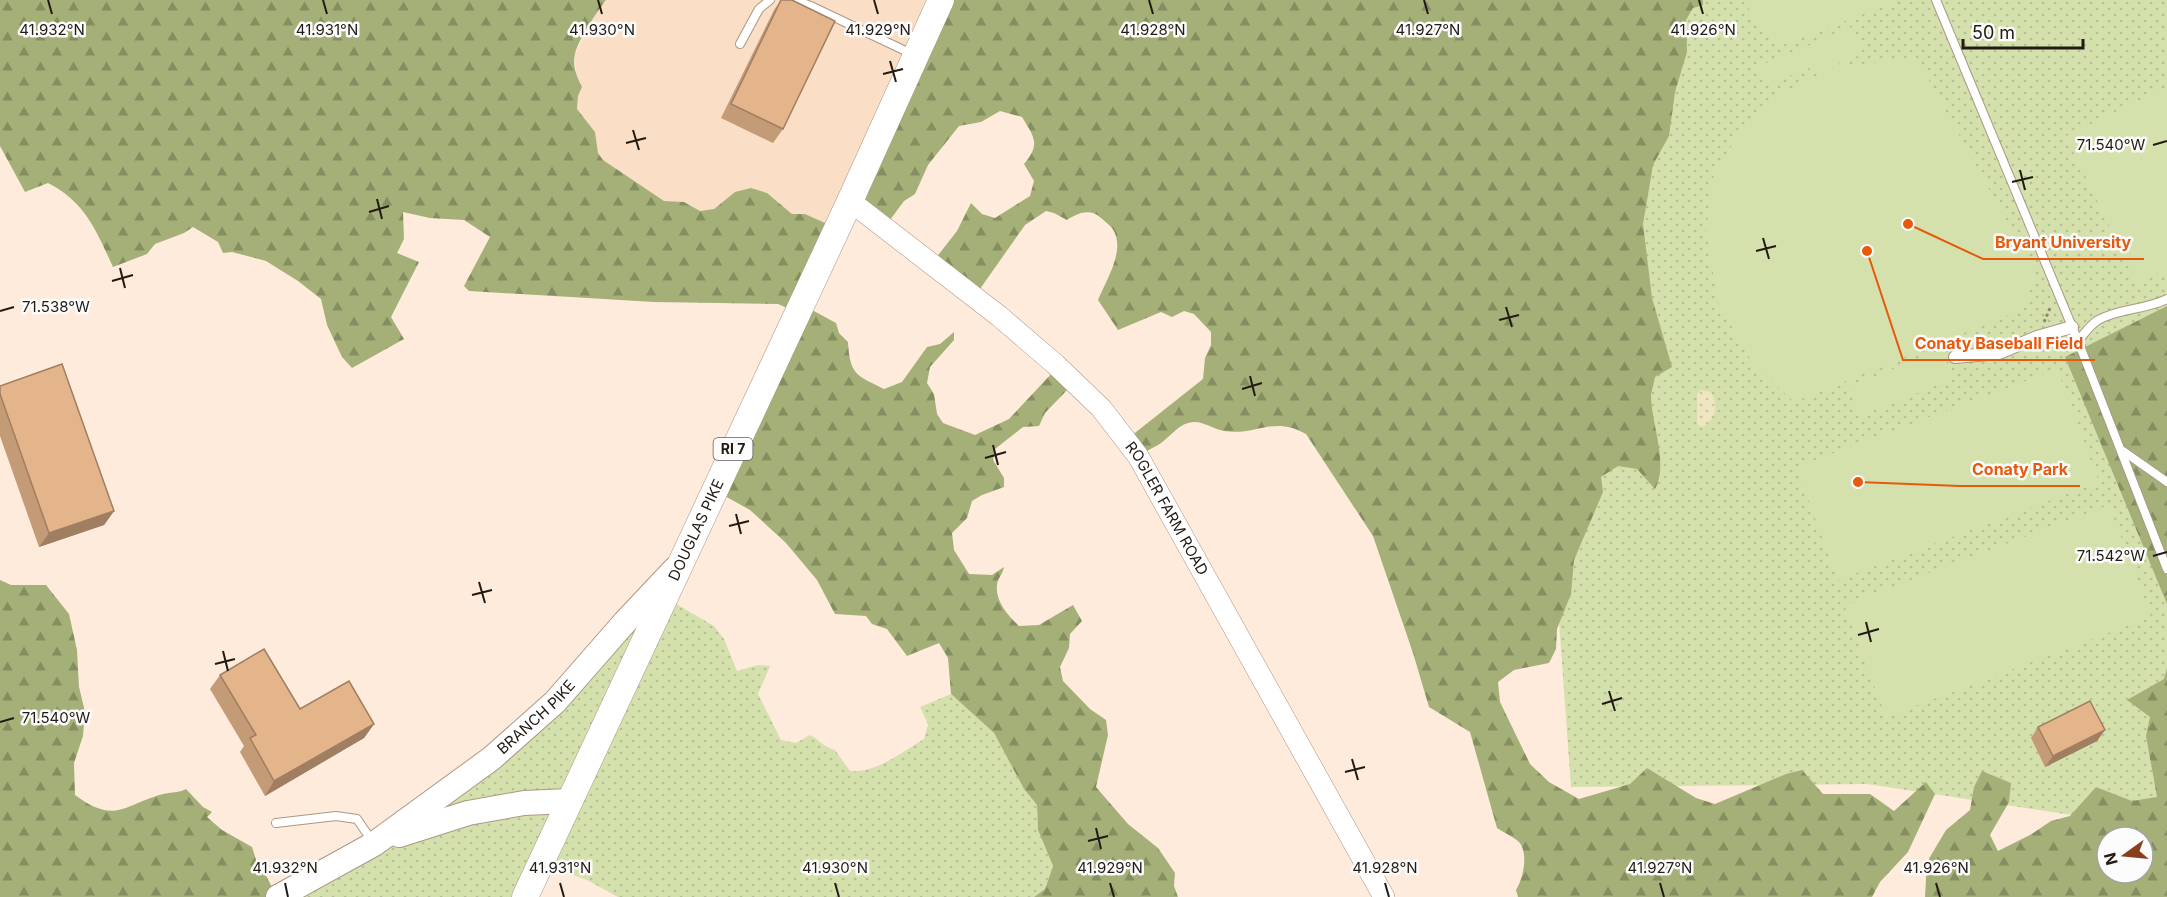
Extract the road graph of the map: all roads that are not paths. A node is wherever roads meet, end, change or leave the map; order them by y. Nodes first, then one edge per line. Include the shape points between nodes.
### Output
1 (770, 0) edge
2 (795, 0) edge
3 (941, 0) edge
4 (1936, 0) edge
5 (740, 44) dead end
6 (916, 56) junction
7 (850, 201) junction
8 (2167, 299) edge
9 (2072, 327) junction
10 (2078, 341) junction
11 (1955, 357) dead end
12 (2122, 450) junction
13 (2167, 482) edge
14 (678, 566) junction
15 (2167, 569) edge
16 (569, 801) junction
17 (276, 823) dead end
18 (374, 844) junction
19 (278, 897) edge
20 (525, 897) edge
21 (1384, 897) edge

1 - 5 lane via 759,9
2 - 6 lane
3 - 6 main road, DOUGLAS PIKE / RI 7
4 - 9 lane
6 - 7 main road, DOUGLAS PIKE / RI 7
7 - 14 main road, DOUGLAS PIKE / RI 7
7 - 21 street, ROGLER FARM ROAD via 1047,357 1101,408 1120,432 1138,456
8 - 10 lane via 2117,311 2096,321
9 - 10 lane
9 - 11 street via 1999,353
10 - 12 lane
12 - 13 lane
12 - 15 lane
14 - 16 main road, DOUGLAS PIKE / RI 7
14 - 18 main road, BRANCH PIKE via 555,702 492,758
16 - 18 main road, BRANCH PIKE via 524,803 468,813
16 - 20 main road, DOUGLAS PIKE / RI 7
17 - 18 lane via 336,816 357,819
18 - 19 main road, BRANCH PIKE

